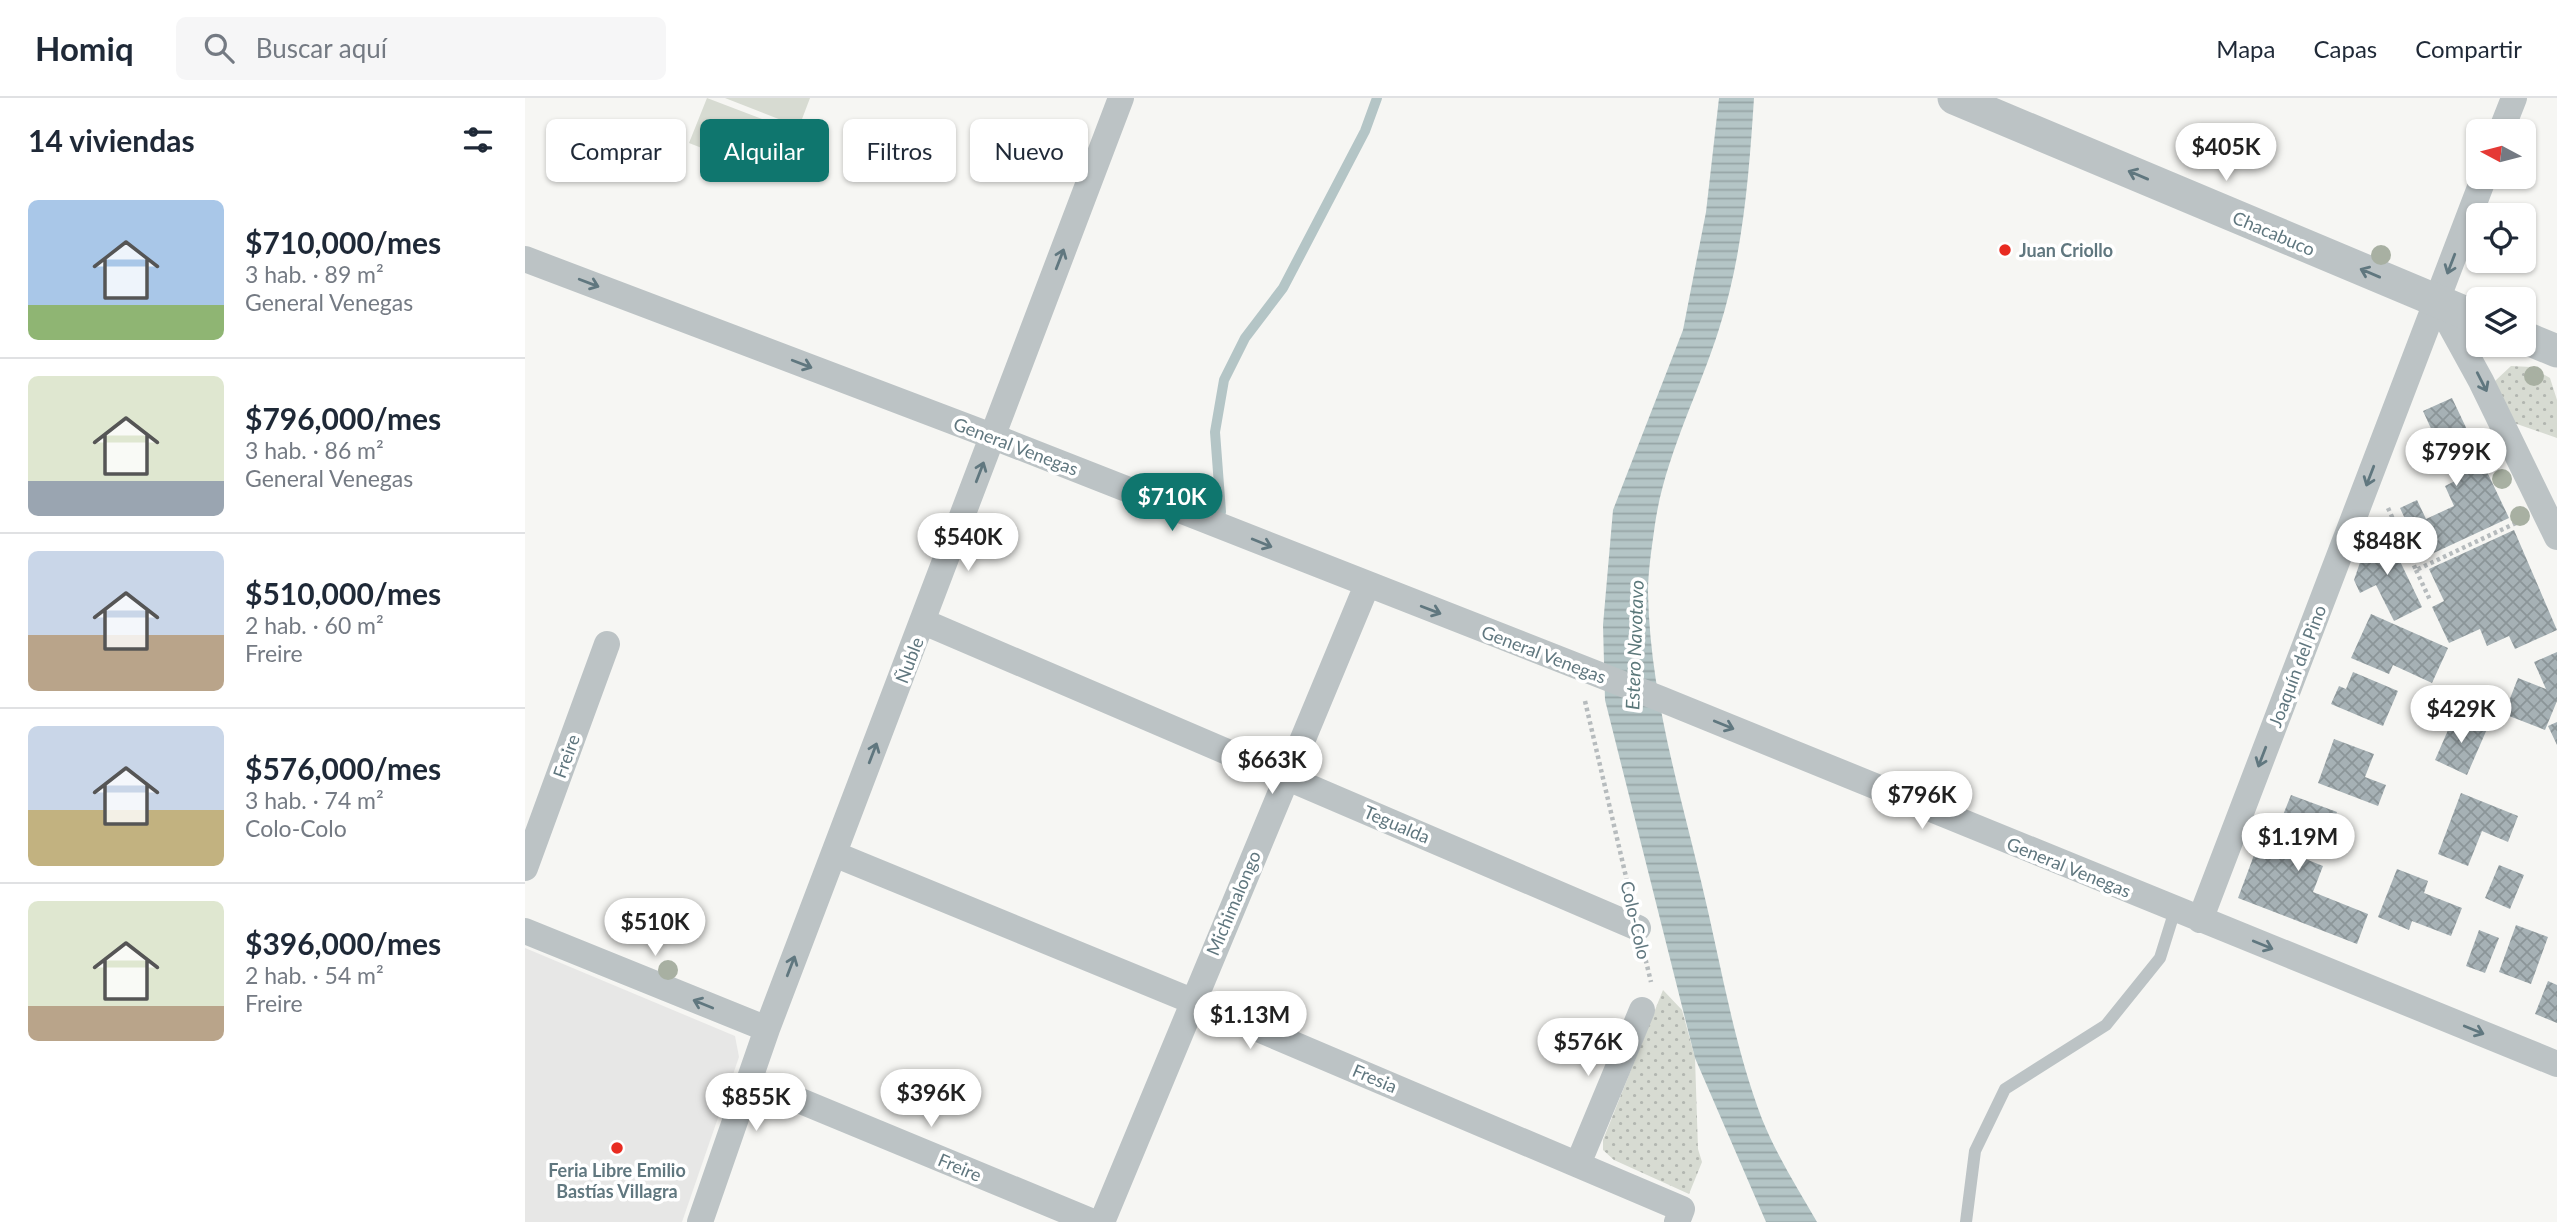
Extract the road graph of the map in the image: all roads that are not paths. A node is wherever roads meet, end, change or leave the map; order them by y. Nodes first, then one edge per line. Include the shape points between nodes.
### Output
1 (1121, 98) edge
2 (1954, 98) edge
3 (2514, 98) edge
4 (2506, 119) edge
5 (2479, 189) edge
6 (525, 259) edge
7 (2437, 301) junction
8 (2466, 313) edge
9 (2536, 342) edge
10 (2557, 351) edge
11 (994, 437) junction
12 (2557, 537) edge
13 (1367, 585) junction
14 (924, 622) junction
15 (607, 644) dead end
16 (1286, 776) junction
17 (834, 854) junction
18 (525, 868) edge
19 (2175, 910) junction
20 (2200, 920) junction
21 (1638, 928) road end
22 (525, 931) edge
23 (1192, 1001) junction
24 (1642, 1010) road end
25 (767, 1029) junction
26 (2557, 1064) edge
27 (750, 1080) junction
28 (1578, 1164) junction
29 (1680, 1216) edge
30 (700, 1222) edge
31 (1093, 1222) edge
32 (1102, 1222) edge
33 (1966, 1222) edge

11 -> 1 street, Ñuble
7 -> 2 street, Chacabuco
3 - 4 street
5 -> 7 street, Joaquín del Pino
6 -> 11 street, General Venegas
7 - 8 street, Chacabuco
7 -> 12 street
7 -> 20 street, Joaquín del Pino
9 - 10 street
11 -> 13 street, General Venegas
14 -> 11 street, Ñuble
13 - 16 street, Michimalongo
13 -> 19 street, General Venegas via 1661,699
14 - 16 street, Tegualda
17 -> 14 street, Ñuble
15 - 18 street, Freire
16 - 21 street, Tegualda
16 - 23 street, Michimalongo
17 - 23 street, Fresia
25 -> 17 street, Ñuble
19 - 20 street, General Venegas
19 - 33 lane via 2160,958 2106,1025 2005,1089 1975,1152
20 -> 26 street, General Venegas
25 -> 22 street
23 - 28 street, Fresia
23 - 32 street, Michimalongo
24 - 28 street
25 - 27 street, Ñuble
27 - 30 street, Ñuble
27 - 31 street, Freire
28 - 29 street, Fresia

